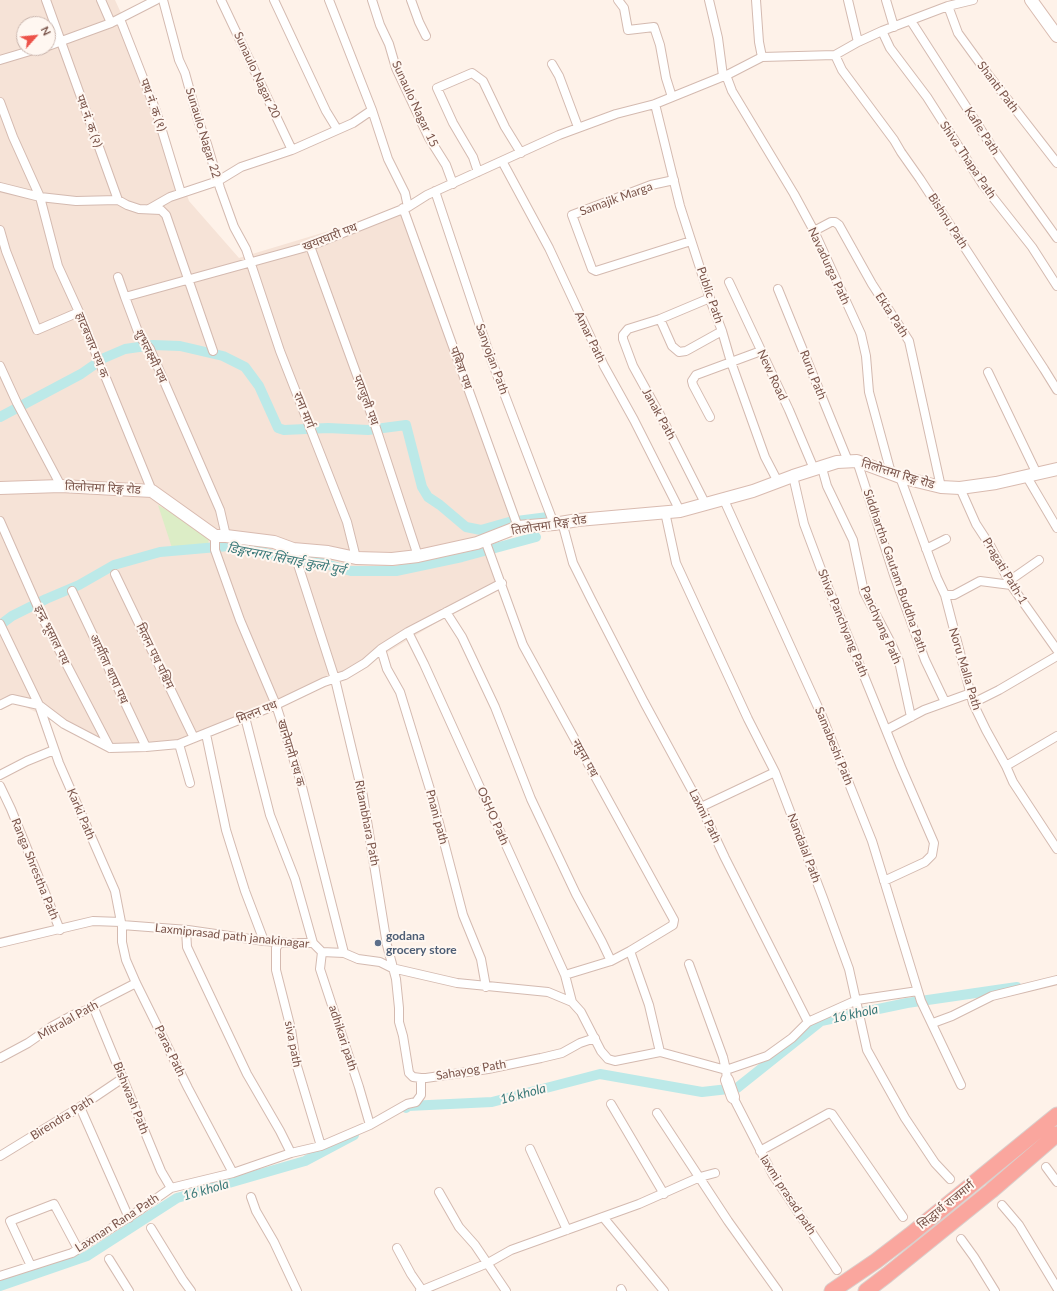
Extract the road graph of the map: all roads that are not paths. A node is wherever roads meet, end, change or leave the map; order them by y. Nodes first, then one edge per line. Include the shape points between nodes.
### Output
1 (46, 0) edge
2 (102, 0) edge
3 (156, 0) edge
4 (163, 0) edge
5 (221, 0) edge
6 (274, 0) edge
7 (329, 0) edge
8 (372, 0) edge
9 (411, 0) edge
10 (618, 0) edge
11 (708, 0) edge
12 (756, 0) edge
13 (848, 0) edge
14 (886, 0) edge
15 (940, 0) edge
16 (973, 0) edge
17 (1031, 0) edge
18 (147, 2) edge
19 (944, 8) junction
20 (120, 19) junction
21 (911, 21) junction
22 (111, 23) junction
23 (894, 27) junction
24 (882, 31) junction
25 (426, 36) dead end
26 (1057, 36) edge
27 (60, 42) junction
28 (858, 42) junction
29 (56, 43) edge
30 (835, 54) junction
31 (16, 55) edge
32 (762, 57) junction
33 (0, 60) edge
34 (552, 64) dead end
35 (725, 76) junction
36 (672, 97) junction
37 (0, 102) edge
38 (656, 104) junction
39 (372, 110) junction
40 (578, 127) junction
41 (338, 129) junction
42 (292, 150) junction
43 (521, 153) junction
44 (502, 161) junction
45 (1057, 163) edge
46 (478, 172) junction
47 (674, 180) junction
48 (218, 181) junction
49 (453, 184) junction
50 (0, 187) edge
51 (435, 191) junction
52 (181, 193) junction
53 (40, 197) junction
54 (118, 200) junction
55 (406, 207) junction
56 (149, 209) junction
57 (0, 230) edge
58 (814, 231) junction
59 (1057, 238) edge
60 (691, 241) junction
61 (310, 246) junction
62 (251, 263) junction
63 (118, 277) dead end
64 (188, 279) junction
65 (729, 282) dead end
66 (1057, 286) edge
67 (778, 289) dead end
68 (125, 297) junction
69 (710, 298) junction
70 (79, 312) junction
71 (660, 319) junction
72 (722, 331) junction
73 (213, 351) dead end
74 (761, 352) junction
75 (730, 362) junction
76 (0, 366) edge
77 (988, 372) dead end
78 (1057, 390) edge
79 (710, 417) dead end
80 (852, 461) junction
81 (818, 468) junction
82 (1057, 469) edge
83 (895, 475) junction
84 (1032, 475) junction
85 (793, 476) junction
86 (778, 482) junction
87 (61, 486) junction
88 (941, 487) junction
89 (0, 488) edge
90 (960, 488) junction
91 (152, 490) junction
92 (724, 500) junction
93 (706, 505) junction
94 (680, 511) junction
95 (666, 512) junction
96 (0, 521) edge
97 (558, 523) junction
98 (518, 527) junction
99 (1057, 528) edge
100 (221, 536) junction
101 (946, 539) dead end
102 (486, 540) junction
103 (293, 549) junction
104 (926, 549) junction
105 (418, 556) junction
106 (356, 558) junction
107 (1039, 560) dead end
108 (115, 574) dead end
109 (502, 583) junction
110 (1010, 583) junction
111 (72, 591) dead end
112 (945, 595) junction
113 (446, 612) junction
114 (0, 624) edge
115 (408, 632) junction
116 (381, 649) junction
117 (1057, 650) edge
118 (1057, 656) edge
119 (334, 679) junction
120 (971, 693) junction
121 (944, 702) junction
122 (973, 703) junction
123 (0, 705) edge
124 (39, 705) junction
125 (276, 705) junction
126 (246, 717) junction
127 (912, 717) junction
128 (886, 730) junction
129 (206, 734) junction
130 (1057, 736) edge
131 (194, 738) junction
132 (179, 744) junction
133 (146, 747) junction
134 (110, 748) junction
135 (54, 750) junction
136 (1006, 766) junction
137 (776, 772) junction
138 (0, 775) edge
139 (190, 783) dead end
140 (0, 786) edge
141 (701, 807) junction
142 (1057, 849) edge
143 (884, 881) junction
144 (122, 923) junction
145 (60, 930) junction
146 (186, 930) junction
147 (264, 941) junction
148 (280, 942) junction
149 (0, 943) edge
150 (313, 943) junction
151 (630, 951) junction
152 (322, 952) junction
153 (344, 953) junction
154 (611, 961) junction
155 (689, 964) dead end
156 (392, 968) junction
157 (565, 975) junction
158 (1057, 980) edge
159 (136, 983) junction
160 (486, 987) junction
161 (918, 991) junction
162 (857, 1000) junction
163 (572, 1002) junction
164 (93, 1006) junction
165 (808, 1022) junction
166 (933, 1023) junction
167 (595, 1038) junction
168 (660, 1052) junction
169 (0, 1058) edge
170 (726, 1075) junction
171 (123, 1078) junction
172 (420, 1078) junction
173 (961, 1084) dead end
174 (733, 1097) joint
175 (611, 1104) dead end
176 (80, 1108) junction
177 (657, 1113) dead end
178 (1057, 1115) edge
179 (370, 1125) junction
180 (1057, 1134) edge
181 (321, 1146) junction
182 (530, 1149) dead end
183 (760, 1151) junction
184 (291, 1153) junction
185 (0, 1156) edge
186 (1046, 1167) dead end
187 (233, 1173) junction
188 (715, 1173) dead end
189 (700, 1177) junction
190 (950, 1179) dead end
191 (1057, 1182) edge
192 (171, 1188) junction
193 (439, 1192) dead end
194 (664, 1194) junction
195 (251, 1197) dead end
196 (1002, 1206) dead end
197 (129, 1218) junction
198 (603, 1218) junction
199 (903, 1218) dead end
200 (151, 1228) dead end
201 (566, 1230) junction
202 (961, 1239) dead end
203 (397, 1248) dead end
204 (78, 1249) junction
205 (109, 1259) dead end
206 (491, 1264) junction
207 (31, 1266) junction
208 (837, 1270) dead end
209 (0, 1276) edge
210 (1057, 1288) edge
211 (425, 1290) edge
212 (129, 1291) edge
213 (191, 1291) edge
214 (297, 1291) edge
215 (506, 1291) edge
216 (664, 1291) edge
217 (778, 1291) edge
218 (832, 1291) edge
219 (866, 1291) edge
220 (995, 1291) edge

1 - 27 street, पथ नं. क (२)
2 - 22 street
3 - 18 street
4 - 48 street, Sunaulo Nagar 22 via 179,60
5 - 42 street, Sunaulo Nagar 20
6 - 41 street via 322,104
7 - 39 street, पबित्रा पथ
8 - 49 street, Sunaulo Nagar 15 via 396,68 429,138 446,165
9 - 25 street
10 - 36 street via 624,8 628,30 654,27
11 - 35 street, Navadurga Path
12 - 32 street
13 - 28 street
14 - 23 street
15 - 19 street
16 - 19 street
17 - 26 street
18 - 20 street
19 - 21 street
19 - 45 street, Shanti Path via 958,33 987,73
20 - 22 street
20 - 52 street, पथ नं. क (१) via 156,111
21 - 23 street
21 - 59 street, Kafle Path via 994,150
22 - 27 street
23 - 24 street
24 - 28 street
24 - 66 street, Shiva Thapa Path via 890,48 927,97 983,184 1032,247
27 - 29 street
27 - 54 street, पथ नं. क (२)
28 - 30 street
30 - 32 street
30 - 78 street, Bishnu Path via 842,70 894,140
31 - 33 street
32 - 35 street, खयरघारी पथ
34 - 40 street
35 - 36 street, खयरघारी पथ
35 - 58 street, Navadurga Path
36 - 38 street, खयरघारी पथ
37 - 53 street, हाटबजार पथ क
38 - 40 street, खयरघारी पथ
38 - 47 street, Public Path
39 - 41 street
39 - 55 street, पबित्रा पथ via 388,159 405,193
40 - 43 street, खयरघारी पथ
41 - 42 street
42 - 48 street via 241,167
43 - 44 street, खयरघारी पथ
43 - 46 street via 483,81 472,73 436,88
44 - 46 street, खयरघारी पथ
44 - 94 street, Amar Path via 549,248 604,366
46 - 49 street, खयरघारी पथ
47 - 60 street, Public Path
47 - 60 street, Samajik Marga via 651,185 572,215 592,269 596,271
48 - 52 street
48 - 62 street, Sunaulo Nagar 22 via 234,227
49 - 51 street, खयरघारी पथ
50 - 53 street
51 - 55 street, खयरघारी पथ
51 - 97 street, Sanyojan Path via 491,359
52 - 56 street
53 - 54 street via 76,201
53 - 70 street, हाटबजार पथ क via 58,266
54 - 56 street via 139,209
55 - 61 street, खयरघारी पथ
55 - 98 street, पबित्रा पथ
56 - 64 street via 161,210 166,216
57 - 70 street via 37,330
58 - 83 street, Navadurga Path via 864,343 869,392
58 - 88 street, Ekta Path via 831,222 839,225 872,284 909,341
60 - 69 street, Public Path
61 - 62 street, खयरघारी पथ
61 - 105 street, पराजुली पथ via 379,436
62 - 64 street
62 - 106 street, राना मार्ग via 280,352 347,522
63 - 68 street, शुभलक्ष्मी पथ
64 - 68 street
64 - 73 street
65 - 74 street, New Road
67 - 80 street, Ruru Path
68 - 100 street, शुभलक्ष्मी पथ via 140,337 148,346 220,510
69 - 71 street
69 - 72 street, Public Path
70 - 91 street, हाटबजार पथ क
71 - 72 street via 672,346 678,352 686,351
71 - 93 street, Janak Path via 628,329 623,339 633,366
72 - 75 street, Public Path
74 - 75 street
74 - 81 street, New Road
75 - 79 street via 696,375 692,381
75 - 86 street, Public Path via 765,457
76 - 87 street
77 - 84 street
80 - 81 street, तिलोत्तमा रिङ्ग रोड via 837,462
80 - 83 street, तिलोत्तमा रिङ्ग रोड
80 - 121 street, Siddhartha Gautam Buddha Path via 925,660
81 - 85 street, तिलोत्तमा रिङ्ग रोड
81 - 127 street, Panchyang Path via 853,540 864,592 899,661
82 - 84 street, तिलोत्तमा रिङ्ग रोड
83 - 88 street, तिलोत्तमा रिङ्ग रोड
83 - 104 street, Noru Malla Path
84 - 90 street, तिलोत्तमा रिङ्ग रोड
84 - 99 street
85 - 86 street, तिलोत्तमा रिङ्ग रोड
85 - 128 street, Shiva Panchyang Path via 804,524
86 - 92 street, तिलोत्तमा रिङ्ग रोड
87 - 89 street, तिलोत्तमा रिङ्ग रोड
87 - 91 street, तिलोत्तमा रिङ्ग रोड
88 - 90 street, तिलोत्तमा रिङ्ग रोड
90 - 110 street, Pragati Path-1 via 976,524
91 - 100 street, तिलोत्तमा रिङ्ग रोड
92 - 93 street, तिलोत्तमा रिङ्ग रोड
92 - 143 street, Samabeshi Path via 822,716 872,841
93 - 94 street, तिलोत्तमा रिङ्ग रोड
94 - 95 street, तिलोत्तमा रिङ्ग रोड
95 - 97 street, तिलोत्तमा रिङ्ग रोड
95 - 137 street, Nandalal Path via 676,563 748,719
96 - 134 street, इन्द्र भूसाल पथ via 37,604
97 - 98 street, तिलोत्तमा रिङ्ग रोड
97 - 141 street, Laxmi Path via 591,599
98 - 102 street, तिलोत्तमा रिङ्ग रोड
100 - 103 street, तिलोत्तमा रिङ्ग रोड via 274,542
100 - 125 street, खानेपानी पथ क via 215,550 240,620
101 - 104 street
102 - 105 street, तिलोत्तमा रिङ्ग रोड
102 - 109 street, नमुना पथ
103 - 106 street, तिलोत्तमा रिङ्ग रोड
103 - 119 street, Ritambhara Path
104 - 112 street, Noru Malla Path
105 - 106 street, तिलोत्तमा रिङ्ग रोड via 392,560
107 - 110 street
108 - 131 street, मिलन पथ पश्चिम
109 - 113 street, मिलन पथ
109 - 151 street, नमुना पथ via 523,645 674,920 673,925
110 - 112 street via 980,581 954,595
110 - 117 street, Pragati Path-1
111 - 133 street, आर्मीला थापा पथ
112 - 120 street, Noru Malla Path
113 - 115 street, मिलन पथ
113 - 154 street via 462,637 495,707 531,799
114 - 124 street, Karki Path
115 - 116 street, मिलन पथ
115 - 157 street, OSHO Path
116 - 119 street, मिलन पथ via 366,663
116 - 160 street, Pnani path via 387,669 400,692 432,796 463,915 481,959
118 - 122 street
119 - 125 street, मिलन पथ
119 - 156 street, Ritambhara Path via 363,796
120 - 121 street
120 - 122 street, Noru Malla Path
121 - 127 street
122 - 136 street, Noru Malla Path
123 - 124 street, मिलन पथ via 12,699
124 - 134 street, मिलन पथ via 64,724
124 - 135 street, Karki Path
125 - 126 street, मिलन पथ
125 - 153 street, खानेपानी पथ क via 300,779
126 - 129 street, मिलन पथ
126 - 150 street via 270,816 295,879
127 - 128 street
128 - 143 street, Shiva Panchyang Path via 934,843 932,855 925,862
129 - 131 street, मिलन पथ
129 - 147 street via 226,830
130 - 136 street
131 - 132 street, मिलन पथ
132 - 133 street, मिलन पथ
132 - 139 street
133 - 134 street, मिलन पथ
135 - 138 street
135 - 144 street, Karki Path via 115,890
136 - 142 street, Noru Malla Path via 1013,782
137 - 141 street
137 - 162 street, Nandalal Path via 849,969
140 - 145 street, Ranga Shrestha Path
141 - 165 street, Laxmi Path
143 - 161 street, Samabeshi Path
144 - 145 street, Laxmiprasad path janakinagar via 93,921
144 - 146 street, Laxmiprasad path janakinagar
144 - 159 street, Paras Path via 122,942 126,960
145 - 149 street, Laxmiprasad path janakinagar
146 - 147 street, Laxmiprasad path janakinagar
146 - 184 street via 187,947 247,1074
147 - 148 street, Laxmiprasad path janakinagar
148 - 150 street, Laxmiprasad path janakinagar
148 - 181 street, siva path via 276,948 276,970 291,1029 296,1063
150 - 152 street, Laxmiprasad path janakinagar
151 - 154 street, नमुना पथ
151 - 168 street via 649,1005
152 - 153 street, Laxmiprasad path janakinagar
152 - 179 street, adhikari path via 320,969
153 - 156 street, Laxmiprasad path janakinagar via 358,959 380,962
154 - 157 street, नमुना पथ
155 - 170 street via 723,1057
156 - 160 street, Laxmiprasad path janakinagar
156 - 172 street, Ritambhara Path via 396,979 399,1022 409,1073
157 - 163 street, OSHO Path
158 - 166 street via 992,996
159 - 164 street, Mitralal Path
159 - 187 street, Paras Path
160 - 163 street, Laxmiprasad path janakinagar via 548,992
161 - 162 street
161 - 166 street, Samabeshi Path
162 - 165 street
162 - 190 street, Nandalal Path via 867,1050 905,1118 935,1163
163 - 167 street, Laxmiprasad path janakinagar via 582,1012
164 - 169 street, Mitralal Path via 51,1027
164 - 171 street, Bishwash Path
165 - 170 street via 792,1038 767,1056
166 - 173 street, Samabeshi Path
167 - 168 street, Laxmiprasad path janakinagar via 601,1051 608,1059 615,1061
167 - 172 street, Sahayog Path via 562,1053 488,1069
168 - 170 street, Laxmiprasad path janakinagar
170 - 174 street
171 - 176 street, Birendra Path
171 - 192 street, Bishwash Path
172 - 179 street, Sahayog Path via 421,1095 416,1102 407,1104
174 - 183 street, laxmi prasad path
175 - 194 street
176 - 185 street, Birendra Path
176 - 197 street
177 - 189 street
178 - 218 highway, सिद्धार्थ राजमार्ग via 876,1261
179 - 181 street, Laxman Rana Path
180 - 219 highway, सिद्धार्थ राजमार्ग
181 - 184 street, Laxman Rana Path
182 - 201 street
183 - 199 street via 829,1113 832,1114
183 - 208 street, laxmi prasad path via 773,1175
184 - 187 street, Laxman Rana Path
186 - 191 street
187 - 192 street, Laxman Rana Path
188 - 189 street
189 - 194 street
189 - 217 street
192 - 197 street, Laxman Rana Path
193 - 206 street via 459,1227
194 - 198 street
195 - 214 street
196 - 210 street via 1019,1226
197 - 204 street, Laxman Rana Path
198 - 201 street
198 - 216 street
200 - 213 street
201 - 206 street via 511,1250
202 - 220 street
203 - 211 street via 411,1274
204 - 207 street, Laxman Rana Path
204 - 207 street via 54,1204 10,1221
205 - 212 street
206 - 211 street
206 - 215 street
207 - 209 street, Laxman Rana Path

